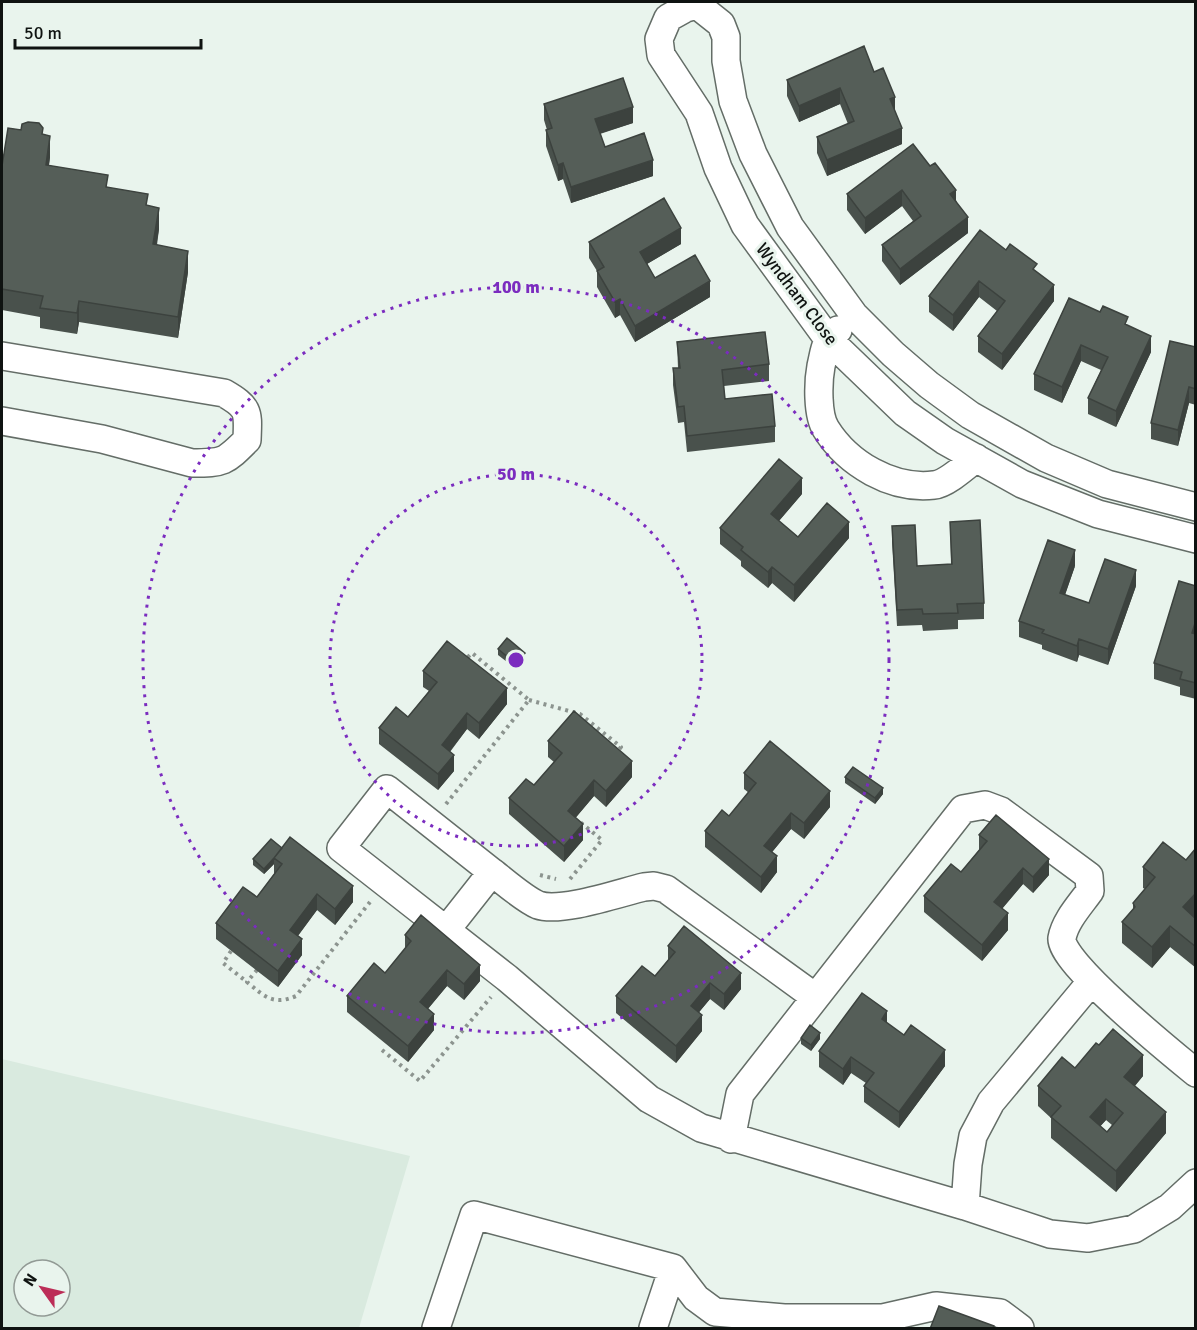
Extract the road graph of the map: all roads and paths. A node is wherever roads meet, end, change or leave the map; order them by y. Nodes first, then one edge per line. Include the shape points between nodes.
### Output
1 (686, 5) edge
2 (732, 101) junction
3 (699, 113) junction
4 (854, 315) junction
5 (828, 339) junction
6 (2, 356) edge
7 (2, 421) edge
8 (976, 458) junction
9 (1107, 484) junction
10 (1196, 507) edge
11 (1098, 514) junction
12 (1196, 539) edge
13 (465, 661) edge
14 (529, 700) junction
15 (597, 726) junction
16 (592, 732) edge
17 (611, 759) edge
18 (578, 821) edge
19 (431, 823) junction
20 (492, 872) junction
21 (539, 874) dead end
22 (557, 880) dead end
23 (386, 883) junction
24 (567, 883) dead end
25 (447, 929) junction
26 (231, 951) edge
27 (257, 970) edge
28 (507, 978) junction
29 (247, 982) junction
30 (1091, 982) junction
31 (815, 997) junction
32 (382, 1050) dead end
33 (1196, 1073) edge
34 (731, 1139) junction
35 (1196, 1183) edge
36 (965, 1206) junction
37 (673, 1268) junction
38 (436, 1329) edge
39 (653, 1329) edge
40 (1020, 1329) edge

1 - 2 street, Wyndham Close via 697,5 721,24 726,37
1 - 3 street, Wyndham Close via 668,18 659,39 661,54
2 - 3 street
2 - 4 street, Wyndham Close via 753,154 790,226
3 - 5 street, Wyndham Close via 718,168 745,225
4 - 5 street
4 - 9 street, Wyndham Close via 929,385 970,414 1046,458
5 - 8 street, Wyndham Close via 905,413
5 - 8 street via 819,377 825,427 854,460 892,481 936,485
6 - 7 street via 224,393 241,402 248,417 247,440 226,461 192,463 102,439
8 - 11 street, Wyndham Close via 1022,484
9 - 10 street, Wyndham Close
9 - 11 street
11 - 12 street, Wyndham Close
13 - 14 path via 472,653
14 - 15 path via 580,714
14 - 19 path
15 - 16 path
15 - 17 path via 621,747
18 - 24 path via 602,840
19 - 20 street
19 - 23 street via 387,789 341,848
20 - 25 street
20 - 31 street via 538,905 549,907 644,887 666,889
21 - 22 path
23 - 25 street
23 - 29 path via 296,996 286,1000 267,998
25 - 28 street
26 - 29 path via 223,963
27 - 29 path
28 - 32 path via 420,1081
28 - 34 street via 649,1099 701,1128
30 - 31 street via 1063,949 1062,939 1070,919 1090,891 1089,876 1001,811 985,806 963,809
30 - 33 street
30 - 36 street via 991,1102 973,1136
31 - 34 street via 740,1094
34 - 36 street
35 - 36 street via 1170,1207 1134,1228 1088,1238 1050,1234
37 - 38 street via 474,1215
37 - 39 street
37 - 40 street via 696,1298 715,1312 784,1318 883,1318 936,1306 1000,1313

